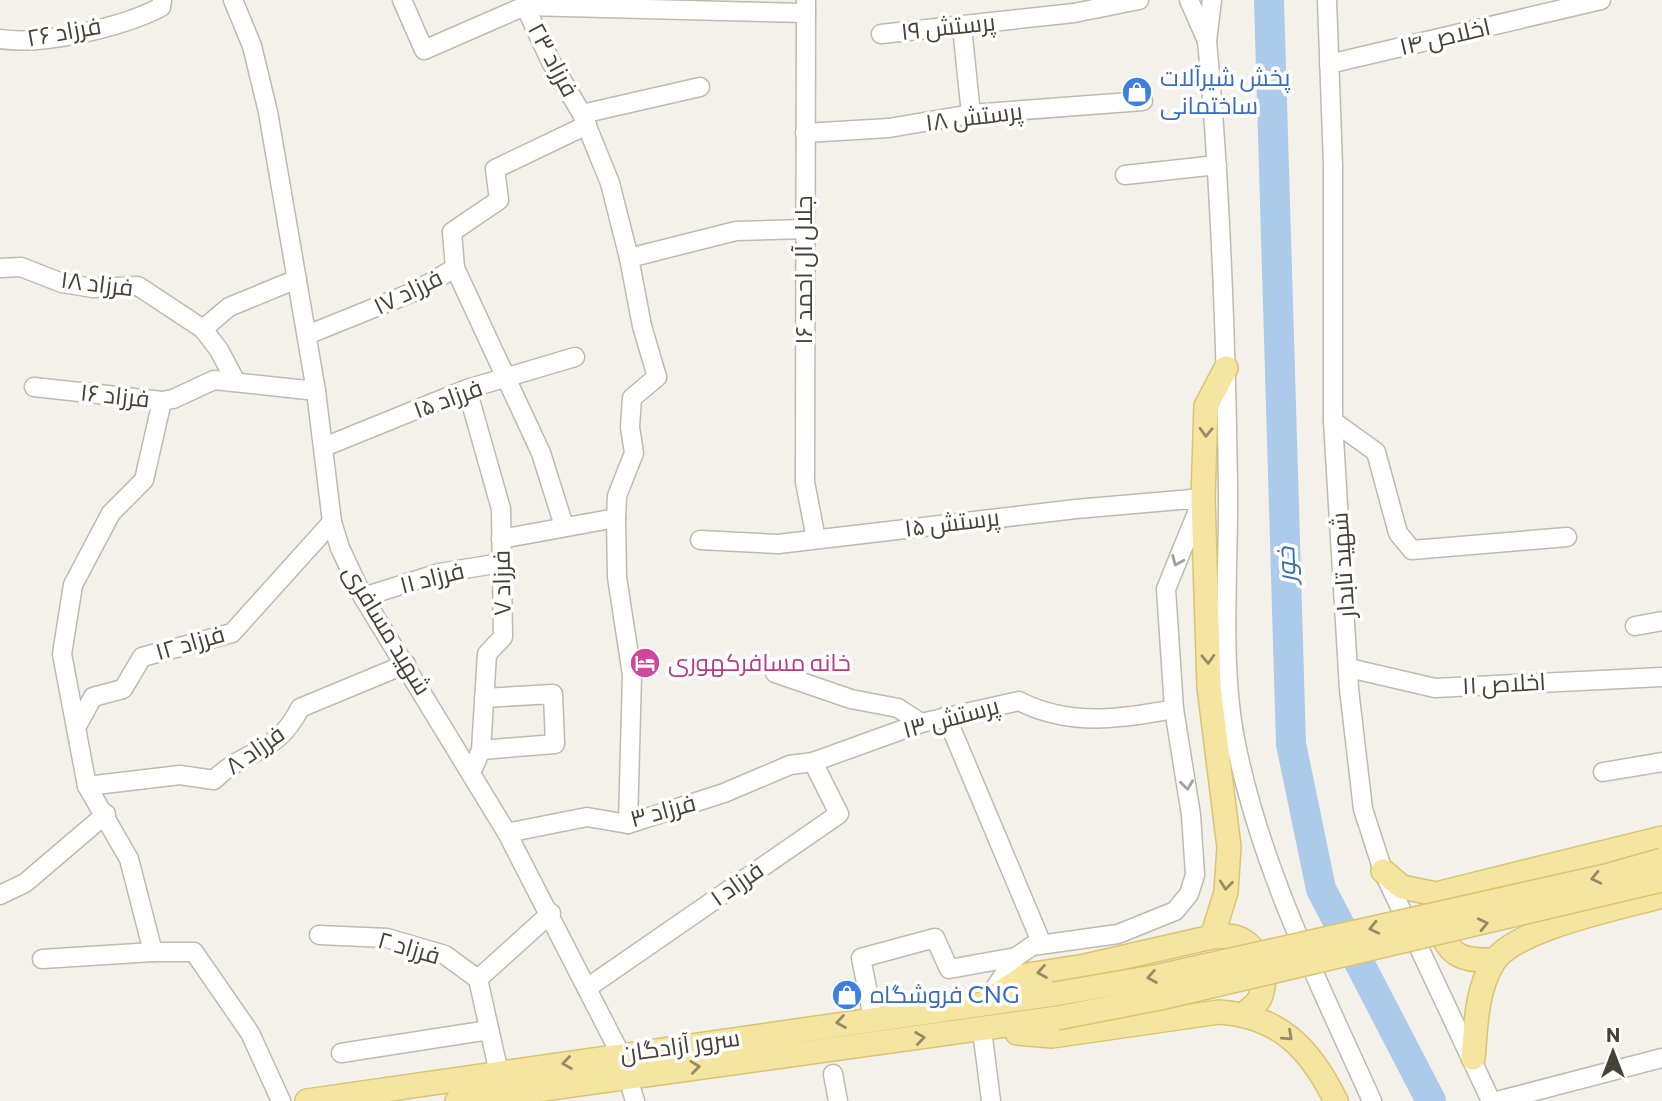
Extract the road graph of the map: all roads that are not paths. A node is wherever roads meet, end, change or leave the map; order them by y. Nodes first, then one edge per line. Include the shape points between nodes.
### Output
1 (162, 0) edge
2 (233, 0) edge
3 (402, 0) edge
4 (1139, 0) edge
5 (1189, 0) edge
6 (1212, 0) edge
7 (1327, 0) edge
8 (1601, 0) edge
9 (525, 6) junction
10 (806, 6) edge
11 (962, 27) junction
12 (881, 34) dead end
13 (0, 39) edge
14 (1208, 41) junction
15 (1329, 64) junction
16 (700, 87) dead end
17 (1143, 101) dead end
18 (971, 114) junction
19 (585, 120) junction
20 (805, 133) junction
21 (1217, 165) junction
22 (1125, 175) dead end
23 (805, 229) junction
24 (629, 258) junction
25 (0, 268) edge
26 (455, 268) junction
27 (297, 279) junction
28 (203, 329) junction
29 (307, 335) junction
30 (575, 357) dead end
31 (1226, 368) junction
32 (508, 379) junction
33 (236, 382) junction
34 (34, 387) dead end
35 (467, 389) junction
36 (316, 391) junction
37 (162, 401) junction
38 (1334, 421) junction
39 (324, 447) junction
40 (1203, 498) junction
41 (616, 518) junction
42 (332, 522) junction
43 (564, 526) junction
44 (1567, 537) dead end
45 (501, 539) junction
46 (816, 539) junction
47 (700, 540) dead end
48 (501, 563) junction
49 (363, 597) junction
50 (1662, 621) edge
51 (1635, 626) dead end
52 (406, 664) junction
53 (1349, 668) junction
54 (775, 673) dead end
55 (1662, 677) edge
56 (484, 698) junction
57 (1174, 709) junction
58 (946, 716) junction
59 (921, 723) junction
60 (77, 726) junction
61 (481, 750) junction
62 (813, 762) junction
63 (1662, 762) edge
64 (1603, 772) dead end
65 (471, 774) junction
66 (88, 786) junction
67 (106, 814) junction
68 (628, 824) junction
69 (507, 832) junction
70 (1662, 838) edge
71 (1662, 860) edge
72 (1382, 871) junction
73 (1662, 880) edge
74 (1469, 888) junction
75 (0, 895) edge
76 (1662, 896) edge
77 (551, 913) junction
78 (319, 935) dead end
79 (1212, 937) junction
80 (1042, 944) junction
81 (153, 952) junction
82 (1016, 957) junction
83 (42, 959) dead end
84 (1493, 960) junction
85 (478, 979) junction
86 (587, 988) junction
87 (985, 1003) junction
88 (1244, 1014) junction
89 (873, 1018) junction
90 (489, 1030) junction
91 (982, 1030) junction
92 (341, 1053) dead end
93 (1473, 1058) junction
94 (1662, 1058) edge
95 (624, 1065) junction
96 (499, 1073) junction
97 (833, 1074) dead end
98 (281, 1101) edge
99 (307, 1101) edge
100 (457, 1101) edge
101 (635, 1101) edge
102 (838, 1101) edge
103 (991, 1101) edge
104 (1336, 1101) edge
105 (1372, 1101) edge
106 (1494, 1101) edge

1 - 13 street, فرزاد ۲۶ via 161,7 150,13 79,33 44,40
2 - 27 street, شهید مسافری via 263,87
3 - 9 street, فرزاد ۲۳ via 424,50
4 - 11 street, پرستش ۱۹
5 - 14 street
6 - 14 street
7 - 15 street, شهید تابدار
8 - 15 street, اخلاص ۱۴
9 - 10 street, فرزاد ۲۳
9 - 19 street, فرزاد ۲۳
10 - 20 street, جلال آل احمد ۱۶
11 - 12 street, پرستش ۱۹
11 - 18 street
14 - 21 street
15 - 38 street, شهید تابدار
16 - 19 street, فرزاد ۱۷
17 - 18 street, پرستش ۱۸
18 - 20 street, پرستش ۱۸ via 889,128
19 - 24 street, فرزاد ۲۳ via 610,183
19 - 26 street, فرزاد ۱۷ via 495,169 499,201 452,232
20 - 23 street, جلال آل احمد ۱۶
21 - 22 street
21 - 31 street
23 - 24 street via 736,231
23 - 46 street, جلال آل احمد ۱۶ via 805,482
24 - 41 street via 657,377 632,398 634,453 617,496
25 - 28 street, فرزاد ۱۸ via 21,267 62,283 93,288 138,286
26 - 29 street, فرزاد ۱۷ via 416,291
26 - 32 street
27 - 28 street via 229,307
27 - 29 street, شهید مسافری
28 - 33 street
29 - 36 street, شهید مسافری
30 - 32 street, فرزاد ۱۵
31 -> 40 main road via 1206,406
31 - 105 street via 1227,656 1235,737 1256,826 1289,918
32 - 35 street, فرزاد ۱۵
32 - 43 street via 541,453
33 - 36 street, فرزاد ۱۶
33 - 37 street, فرزاد ۱۶ via 214,380
34 - 37 street, فرزاد ۱۶
35 - 39 street, فرزاد ۱۵
35 - 45 street, فرزاد ۷ via 501,509
36 - 39 street, شهید مسافری
37 - 60 street via 144,480 111,513 74,585 62,654
38 - 44 street via 1376,453 1398,533 1412,550
38 - 53 street, شهید تابدار
39 - 42 street, شهید مسافری
40 - 46 street, پرستش ۱۵
40 -> 57 street via 1166,589
40 -> 79 main road via 1209,687 1228,847 1226,892
41 - 43 street
41 - 68 street via 617,577 632,675
42 - 49 street, شهید مسافری
42 - 60 street, فرزاد ۱۲ via 232,633 142,657 123,689 93,697
43 - 45 street
45 - 48 street, فرزاد ۷
46 - 47 street, پرستش ۱۵ via 746,544
48 - 49 street, فرزاد ۱۱ via 439,573
48 - 56 street, فرزاد ۷ via 503,637 487,654
49 - 52 street, شهید مسافری
50 - 51 street
52 - 65 street, شهید مسافری
52 - 66 street, فرزاد ۸ via 300,708 289,730 252,757 231,763 214,780 180,775
53 - 55 street, اخلاص ۱۱ via 1435,688
53 - 72 street, شهید تابدار via 1363,809
54 - 59 street via 851,699 898,708
56 - 61 street, فرزاد ۷
56 - 61 street via 553,694 555,744
57 - 58 street, پرستش ۱۳ via 1113,720 1042,712 1019,701
57 -> 80 street via 1191,816 1195,875 1189,894 1175,911 1118,934
58 - 59 street, پرستش ۱۳
58 - 80 street
59 - 62 street, پرستش ۱۳
60 - 66 street
61 - 65 street, فرزاد ۷
62 - 68 street, فرزاد ۳ via 790,765 724,793
62 - 86 street, فرزاد ۱ via 839,814
63 - 64 street
65 - 69 street, شهید مسافری
66 - 67 street
67 - 75 street via 24,883
67 - 81 street via 128,859
68 - 69 street, فرزاد ۳ via 587,817
69 - 77 street, شهید مسافری
70 - 74 main road
71 -> 87 main road, سرور آزادگان, bridge via 1160,976
72 - 74 main road via 1402,887 1424,894
72 - 93 street, شهید تابدار
91 -> 73 main road, سرور آزادگان, bridge via 1173,995
74 - 84 main road via 1444,907 1439,926 1443,941 1467,961
76 - 84 main road via 1552,926 1507,947
77 - 85 street
77 - 86 street, شهید مسافری
78 - 85 street, فرزاد ۲ via 387,938 445,955
79 -> 87 main road via 1027,975
79 - 88 main road via 1234,937 1251,946 1261,963 1259,1001
80 - 82 street
81 - 83 street
81 - 98 street via 194,951 250,1033
82 - 87 street
82 - 89 street via 949,969 935,938 861,958
84 - 93 main road via 1477,1012
85 - 90 street
86 - 95 street, شهید مسافری
87 - 89 main road, سرور آزادگان
88 - 91 main road via 1219,1012 1052,1036
88 -> 104 main road via 1278,1027 1305,1052
89 -> 95 main road, سرور آزادگان
90 - 92 street
90 - 96 street
95 -> 91 main road, سرور آزادگان
91 - 103 street
93 - 106 street, شهید تابدار
94 - 106 street
95 -> 96 main road, سرور آزادگان
95 - 100 main road, سرور آزادگان
95 - 101 street, شهید مسافری
96 - 99 main road, سرور آزادگان
97 - 102 street

